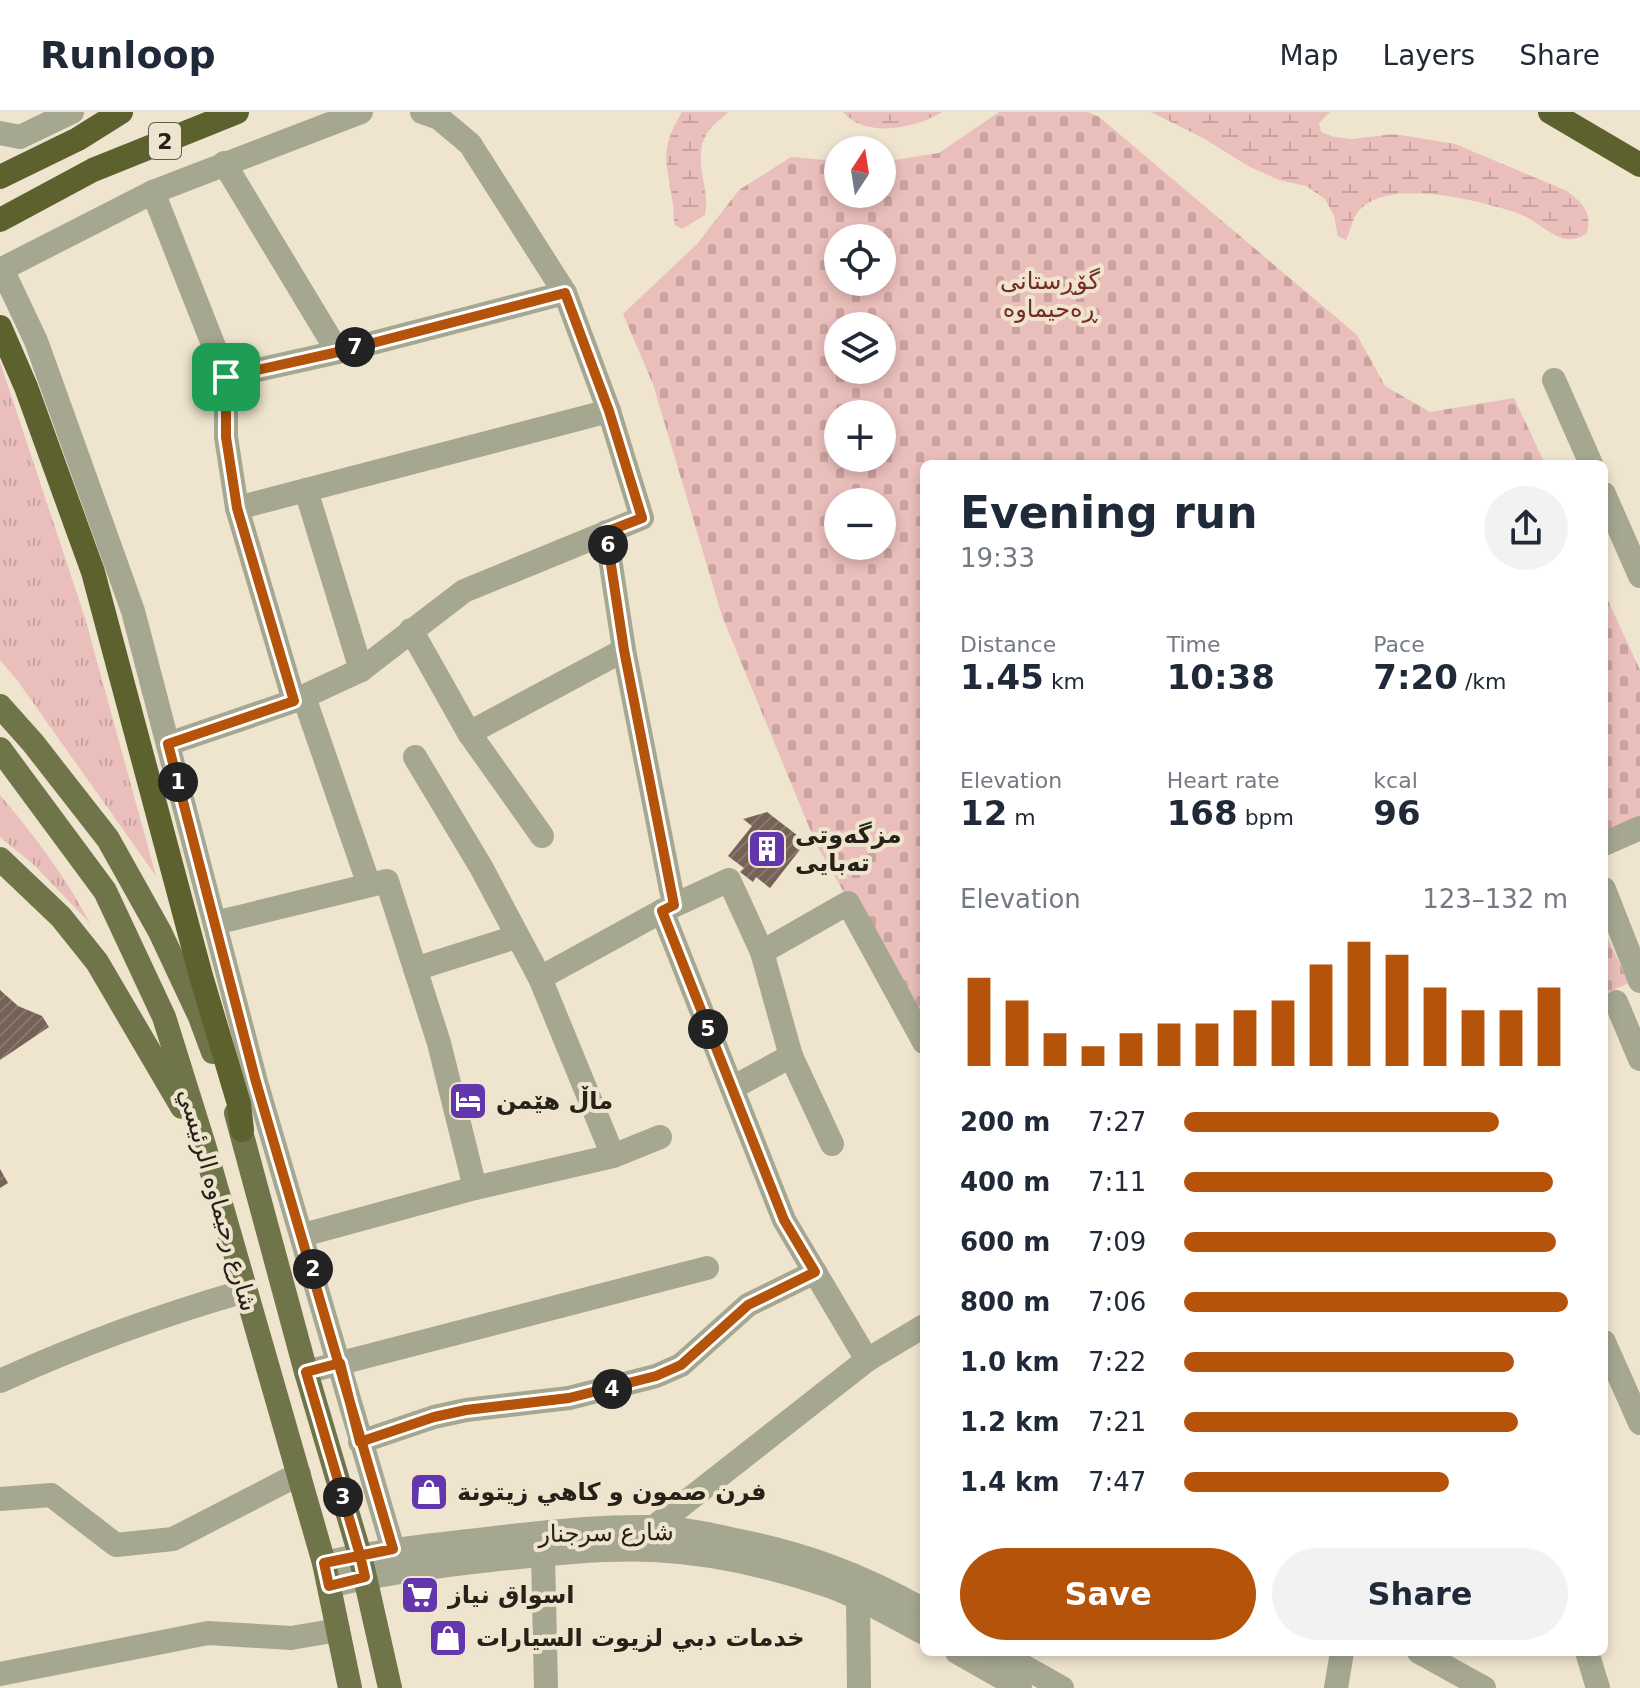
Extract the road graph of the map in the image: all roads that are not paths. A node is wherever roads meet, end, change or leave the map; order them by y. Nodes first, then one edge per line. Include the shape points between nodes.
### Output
1 (72, 112) edge
2 (121, 112) edge
3 (237, 112) edge
4 (361, 112) edge
5 (422, 112) edge
6 (1550, 112) edge
7 (93, 119) edge
8 (0, 133) edge
9 (224, 163) junction
10 (1640, 165) edge
11 (0, 177) edge
12 (153, 192) junction
13 (0, 220) edge
14 (565, 293) junction
15 (0, 327) edge
16 (338, 352) junction
17 (226, 377) junction
18 (1554, 380) dead end
19 (609, 411) junction
20 (1589, 460) edge
21 (306, 490) junction
22 (1608, 503) edge
23 (237, 508) junction
24 (606, 532) junction
25 (1640, 576) edge
26 (411, 630) junction
27 (624, 650) junction
28 (361, 670) junction
29 (299, 699) junction
30 (0, 706) edge
31 (469, 733) junction
32 (168, 744) junction
33 (0, 749) edge
34 (415, 757) dead end
35 (1640, 828) edge
36 (542, 836) dead end
37 (1608, 842) edge
38 (0, 859) edge
39 (369, 885) junction
40 (1608, 905) edge
41 (668, 908) junction
42 (215, 923) junction
43 (516, 937) junction
44 (762, 952) junction
45 (415, 969) junction
46 (540, 978) junction
47 (1640, 981) edge
48 (1640, 992) edge
49 (1610, 1005) edge
50 (920, 1035) edge
51 (791, 1056) junction
52 (1640, 1059) edge
53 (732, 1088) junction
54 (242, 1130) junction
55 (660, 1137) dead end
56 (832, 1144) dead end
57 (204, 1145) junction
58 (613, 1156) junction
59 (475, 1188) junction
60 (303, 1235) junction
61 (707, 1268) dead end
62 (815, 1272) junction
63 (245, 1291) junction
64 (920, 1330) edge
65 (1608, 1351) edge
66 (867, 1360) junction
67 (340, 1363) junction
68 (306, 1372) junction
69 (0, 1381) edge
70 (1640, 1423) edge
71 (360, 1442) junction
72 (299, 1474) junction
73 (0, 1499) edge
74 (654, 1527) junction
75 (393, 1549) junction
76 (543, 1555) junction
77 (362, 1566) junction
78 (326, 1574) junction
79 (858, 1598) junction
80 (920, 1608) edge
81 (338, 1630) junction
82 (920, 1631) edge
83 (976, 1656) edge
84 (1341, 1656) edge
85 (1426, 1656) edge
86 (1588, 1656) edge
87 (1000, 1661) edge
88 (0, 1674) edge
89 (350, 1688) edge
90 (390, 1688) edge
91 (546, 1688) edge
92 (859, 1688) edge
93 (1020, 1688) edge
94 (1062, 1688) edge
95 (1336, 1688) edge
96 (1484, 1688) edge
97 (1598, 1688) edge

1 - 8 street via 20,137
2 - 7 highway, 2
3 - 13 highway, 2 via 93,170
4 - 9 street
5 - 14 street via 439,118 470,144
6 - 10 highway
7 - 11 highway, 2 via 78,139
9 - 12 street
9 - 16 street
12 - 17 street
12 - 32 street via 2,269 78,452 133,611
14 - 16 street
14 - 19 street
15 - 54 highway via 93,572
16 - 17 street
17 - 23 street via 226,437
18 - 20 street
19 - 21 street
19 - 24 street via 642,518
21 - 23 street
21 - 28 street
22 - 25 street
23 - 29 street
24 - 26 street via 464,591
24 - 27 street
26 - 28 street
26 - 31 street
27 - 31 street
27 - 41 street
28 - 29 street
29 - 32 street
29 - 39 street
30 - 54 main road, شارع رحيماوه الرئيسي via 108,839 200,1017
31 - 36 street
32 - 42 street
33 - 57 main road, شارع رحيماوه الرئيسي via 105,891 164,1017
34 - 43 street
35 - 37 street
38 - 57 main road via 61,917 97,962
39 - 42 street
39 - 45 street via 387,881
40 - 47 street
41 - 44 street via 729,880
41 - 46 street
41 - 53 street
42 - 60 street
43 - 45 street
43 - 46 street
44 - 50 street via 848,903
44 - 51 street
45 - 59 street
46 - 58 street
48 - 49 street
49 - 52 street
51 - 53 street
51 - 56 street
53 - 62 street via 784,1220
54 - 68 main road, شارع رحيماوه الرئيسي
55 - 58 street
57 - 63 main road, شارع رحيماوه الرئيسي
58 - 59 street
59 - 60 street
60 - 67 street
61 - 67 street
62 - 66 street
62 - 71 street via 748,1305 681,1365 656,1376 569,1398 455,1412
63 - 69 street via 132,1327
63 - 72 main road, شارع رحيماوه الرئيسي
64 - 66 street
65 - 70 street
66 - 74 street
67 - 68 street
67 - 71 street
68 - 77 main road, شارع رحيماوه الرئيسي
71 - 75 street
72 - 73 street via 173,1539 116,1545 51,1495
72 - 78 main road, شارع رحيماوه الرئيسي
74 - 75 street, شارع سرجنار
74 - 80 street, شارع سرجنار via 807,1556
75 - 77 street, شارع سرجنار
76 - 77 street, شارع سرجنار
76 - 79 street, شارع سرجنار via 684,1553 780,1572
76 - 91 street
77 - 78 street, شارع سرجنار
77 - 90 main road, شارع رحيماوه الرئيسي
78 - 81 main road, شارع رحيماوه الرئيسي
79 - 82 street, شارع سرجنار
79 - 92 street
81 - 88 street via 291,1638 208,1633
81 - 89 main road, شارع رحيماوه الرئيسي
83 - 87 street
84 - 95 street
85 - 96 street
86 - 97 street
87 - 93 street
87 - 94 street

